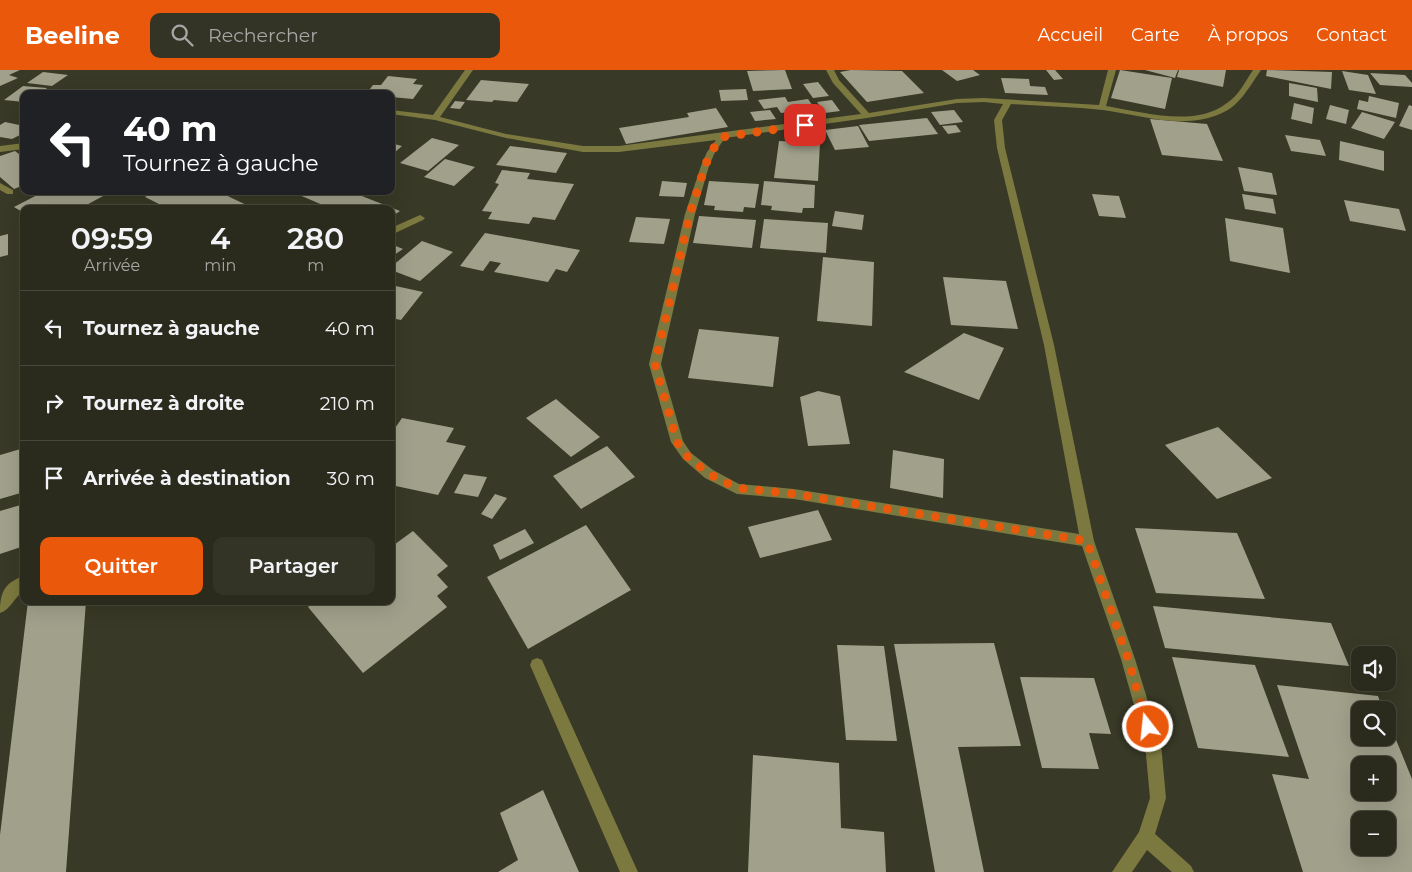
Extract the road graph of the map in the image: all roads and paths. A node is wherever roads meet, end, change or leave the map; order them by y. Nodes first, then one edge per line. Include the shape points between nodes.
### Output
1 (469, 70) edge
2 (830, 70) edge
3 (1112, 70) edge
4 (1257, 70) edge
5 (1008, 102) junction
6 (1102, 108) junction
7 (395, 113) edge
8 (867, 116) junction
9 (435, 118) junction
10 (722, 137) junction
11 (20, 146) edge
12 (0, 149) edge
13 (0, 186) edge
14 (10, 192) dead end
15 (420, 218) dead end
16 (395, 230) edge
17 (1087, 541) junction
18 (20, 585) edge
19 (0, 607) edge
20 (537, 665) dead end
21 (1146, 837) junction
22 (629, 872) edge
23 (1121, 872) edge
24 (1185, 872) edge

1 - 9 street
2 - 8 street
3 - 6 street
4 - 6 street via 1236,100 1222,112 1208,116 1187,118
5 - 6 street
5 - 8 street via 957,101
5 - 17 street via 998,120 1001,148 1049,345
7 - 9 street
8 - 10 street
9 - 10 street via 506,136 583,149
10 - 17 street via 705,166 690,214 655,364 677,442 687,456 709,474 737,488 794,494
11 - 12 street
13 - 14 street
15 - 16 street
17 - 21 street via 1128,659 1152,744 1158,798
18 - 19 street
20 - 22 street
21 - 23 street
21 - 24 street

